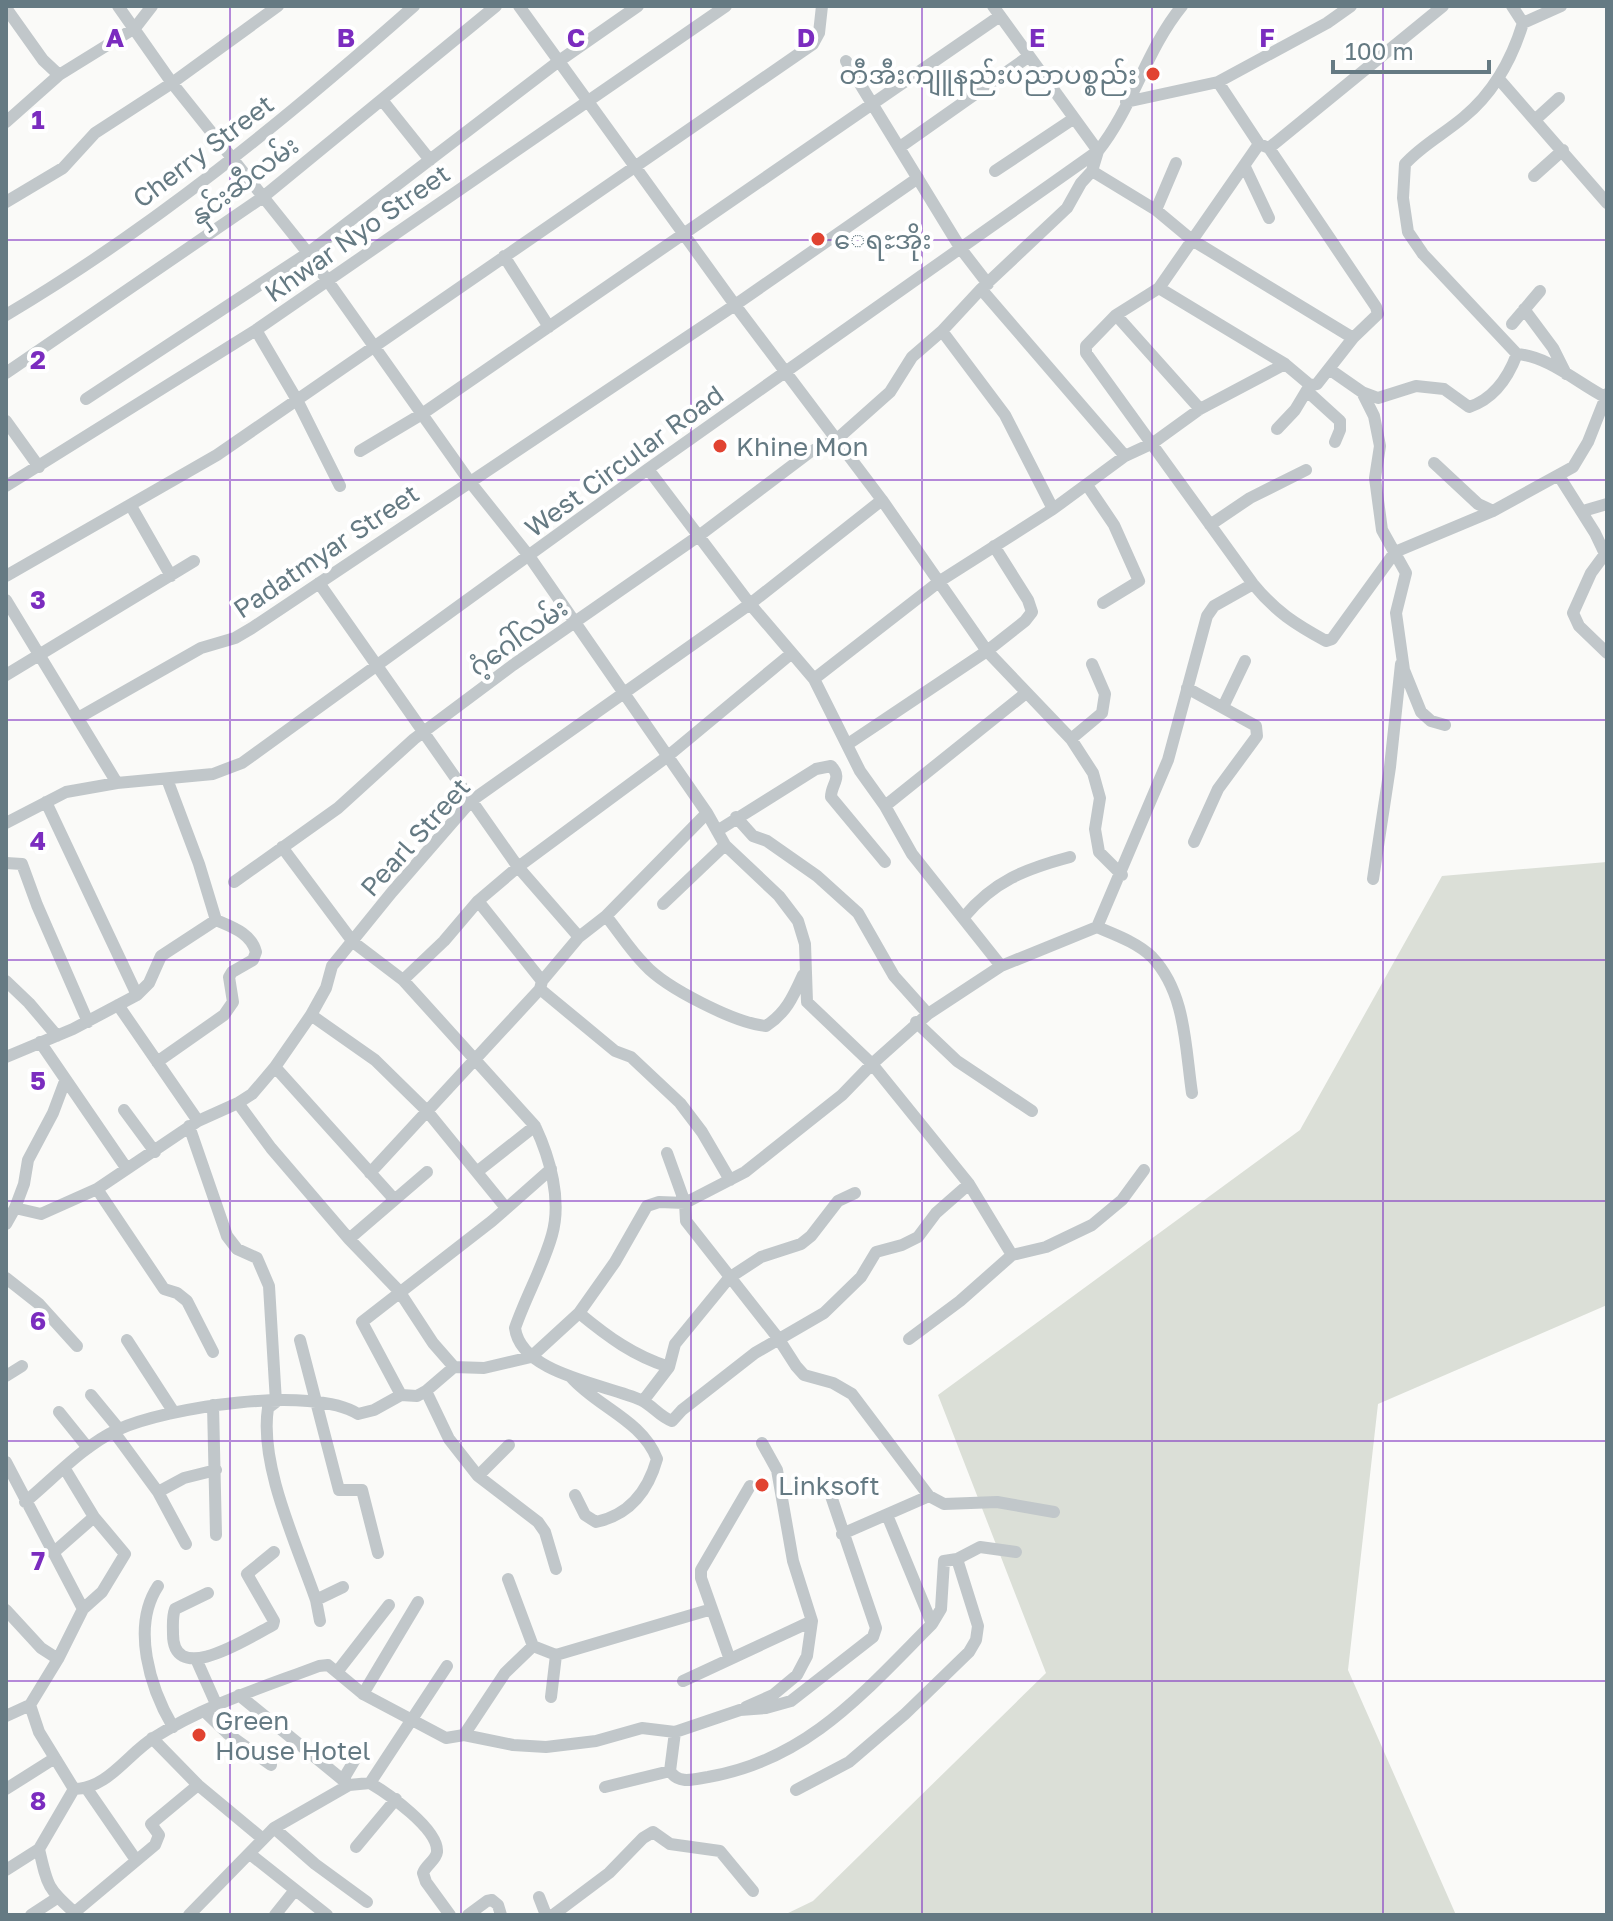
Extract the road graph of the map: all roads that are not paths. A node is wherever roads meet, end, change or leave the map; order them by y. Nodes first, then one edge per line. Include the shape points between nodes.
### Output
1 (118, 6) edge
2 (152, 6) edge
3 (278, 6) edge
4 (414, 6) edge
5 (496, 6) edge
6 (519, 6) edge
7 (638, 6) edge
8 (726, 6) edge
9 (822, 6) edge
10 (1182, 6) edge
11 (1351, 6) edge
12 (1443, 6) edge
13 (1512, 6) edge
14 (1561, 6) edge
15 (6, 8) edge
16 (997, 11) edge
17 (1523, 23) junction
18 (135, 28) junction
19 (1028, 57) junction
20 (559, 61) junction
21 (846, 61) dead end
22 (59, 75) junction
23 (1498, 78) junction
24 (1218, 82) junction
25 (172, 83) junction
26 (1559, 98) dead end
27 (382, 100) junction
28 (588, 101) junction
29 (1126, 102) junction
30 (871, 104) junction
31 (1073, 119) junction
32 (1536, 119) junction
33 (6, 122) edge
34 (1264, 146) junction
35 (900, 147) junction
36 (1563, 150) junction
37 (1098, 151) junction
38 (233, 159) junction
39 (430, 160) junction
40 (1176, 163) dead end
41 (634, 167) junction
42 (1245, 167) junction
43 (995, 171) dead end
44 (1092, 171) junction
45 (1534, 176) dead end
46 (918, 178) junction
47 (6, 185) edge
48 (263, 197) junction
49 (10, 200) edge
50 (1607, 203) edge
51 (1156, 210) junction
52 (1269, 218) dead end
53 (684, 235) junction
54 (1192, 240) junction
55 (961, 249) junction
56 (308, 253) junction
57 (504, 256) junction
58 (328, 281) junction
59 (985, 286) junction
60 (1159, 288) junction
61 (1540, 291) dead end
62 (735, 305) junction
63 (1524, 309) junction
64 (6, 315) edge
65 (1116, 315) junction
66 (1512, 324) dead end
67 (549, 327) junction
68 (256, 330) junction
69 (942, 331) junction
70 (1353, 338) junction
71 (372, 347) junction
72 (1517, 354) junction
73 (1285, 364) junction
74 (1329, 369) junction
75 (6, 373) edge
76 (785, 373) junction
77 (1566, 374) junction
78 (1308, 388) junction
79 (1362, 392) junction
80 (1606, 395) edge
81 (86, 399) dead end
82 (297, 400) junction
83 (1200, 409) junction
84 (422, 414) junction
85 (6, 421) edge
86 (1277, 429) dead end
87 (836, 440) junction
88 (1335, 442) dead end
89 (1153, 443) junction
90 (360, 451) dead end
91 (1125, 456) junction
92 (1434, 463) dead end
93 (39, 467) junction
94 (648, 469) junction
95 (1306, 470) dead end
96 (1559, 476) junction
97 (470, 482) junction
98 (1087, 485) junction
99 (6, 486) edge
100 (340, 486) dead end
101 (882, 500) junction
102 (1607, 504) edge
103 (131, 506) junction
104 (1053, 509) junction
105 (1493, 511) junction
106 (1583, 511) junction
107 (1210, 525) junction
108 (1601, 531) edge
109 (700, 535) junction
110 (994, 546) junction
111 (1395, 552) junction
112 (529, 556) junction
113 (194, 561) dead end
114 (6, 576) edge
115 (171, 576) junction
116 (940, 581) junction
117 (319, 583) junction
118 (1253, 584) junction
119 (6, 600) edge
120 (1103, 603) dead end
121 (750, 604) junction
122 (576, 624) junction
123 (987, 651) junction
124 (792, 653) junction
125 (1607, 653) edge
126 (40, 656) junction
127 (1401, 657) junction
128 (1245, 661) dead end
129 (1092, 664) dead end
130 (376, 666) junction
131 (6, 675) edge
132 (814, 679) junction
133 (1187, 688) junction
134 (1026, 693) junction
135 (625, 695) junction
136 (1223, 707) junction
137 (78, 718) junction
138 (1445, 725) dead end
139 (422, 733) junction
140 (1071, 739) junction
141 (848, 744) junction
142 (668, 756) junction
143 (167, 779) junction
144 (117, 783) junction
145 (471, 801) junction
146 (46, 802) junction
147 (885, 806) junction
148 (707, 813) junction
149 (736, 817) junction
150 (6, 823) edge
151 (717, 831) junction
152 (1194, 842) dead end
153 (725, 845) junction
154 (282, 847) junction
155 (1070, 857) dead end
156 (885, 862) dead end
157 (6, 863) edge
158 (518, 867) junction
159 (1122, 875) junction
160 (1373, 879) dead end
161 (234, 882) dead end
162 (478, 901) junction
163 (663, 904) dead end
164 (606, 916) junction
165 (964, 917) junction
166 (216, 920) junction
167 (1097, 927) junction
168 (579, 937) junction
169 (353, 942) junction
170 (1001, 966) junction
171 (804, 974) junction
172 (403, 980) junction
173 (6, 981) edge
174 (541, 985) junction
175 (137, 995) junction
176 (118, 1005) junction
177 (928, 1014) junction
178 (311, 1015) junction
179 (88, 1022) junction
180 (916, 1022) junction
181 (57, 1036) junction
182 (40, 1042) junction
183 (6, 1057) edge
184 (476, 1060) junction
185 (157, 1062) junction
186 (872, 1064) junction
187 (275, 1067) junction
188 (65, 1081) junction
189 (1192, 1093) dead end
190 (238, 1103) junction
191 (124, 1110) dead end
192 (427, 1111) junction
193 (1032, 1111) dead end
194 (193, 1124) junction
195 (535, 1126) junction
196 (155, 1152) junction
197 (667, 1153) dead end
198 (127, 1169) junction
199 (551, 1169) junction
200 (1144, 1170) dead end
201 (478, 1171) junction
202 (427, 1172) dead end
203 (370, 1173) junction
204 (730, 1180) junction
205 (969, 1184) junction
206 (97, 1189) junction
207 (855, 1193) dead end
208 (394, 1199) junction
209 (685, 1203) junction
210 (15, 1208) junction
211 (506, 1208) junction
212 (6, 1224) edge
213 (349, 1239) junction
214 (1012, 1255) junction
215 (6, 1278) edge
216 (729, 1278) junction
217 (399, 1291) junction
218 (579, 1313) junction
219 (778, 1338) junction
220 (909, 1339) dead end
221 (127, 1340) dead end
222 (300, 1340) dead end
223 (77, 1346) dead end
224 (213, 1352) dead end
225 (531, 1357) junction
226 (22, 1366) dead end
227 (454, 1367) junction
228 (669, 1367) junction
229 (569, 1375) junction
230 (6, 1376) edge
231 (426, 1391) junction
232 (91, 1395) dead end
233 (401, 1395) junction
234 (316, 1401) junction
235 (643, 1401) junction
236 (276, 1402) junction
237 (213, 1405) junction
238 (173, 1411) junction
239 (59, 1412) dead end
240 (117, 1430) junction
241 (762, 1443) dead end
242 (509, 1445) dead end
243 (88, 1448) junction
244 (6, 1462) edge
245 (65, 1469) junction
246 (216, 1470) junction
247 (478, 1476) junction
248 (750, 1486) dead end
249 (829, 1490) dead end
250 (158, 1492) junction
251 (575, 1495) dead end
252 (929, 1496) junction
253 (25, 1502) junction
254 (1054, 1512) dead end
255 (887, 1515) junction
256 (94, 1517) junction
257 (842, 1534) junction
258 (216, 1535) dead end
259 (186, 1544) dead end
260 (274, 1552) dead end
261 (1016, 1552) dead end
262 (53, 1553) junction
263 (378, 1553) dead end
264 (957, 1559) junction
265 (556, 1569) dead end
266 (508, 1579) dead end
267 (158, 1586) dead end
268 (343, 1587) dead end
269 (208, 1593) dead end
270 (316, 1600) junction
271 (418, 1602) dead end
272 (389, 1605) dead end
273 (83, 1609) junction
274 (712, 1609) junction
275 (6, 1610) edge
276 (320, 1621) dead end
277 (812, 1621) junction
278 (932, 1624) junction
279 (19, 1626) junction
280 (6, 1635) edge
281 (533, 1646) junction
282 (556, 1655) junction
283 (729, 1657) junction
284 (58, 1659) junction
285 (197, 1661) junction
286 (447, 1666) dead end
287 (337, 1672) junction
288 (683, 1681) dead end
289 (363, 1694) junction
290 (239, 1695) junction
291 (551, 1697) dead end
292 (30, 1705) junction
293 (211, 1709) junction
294 (740, 1710) junction
295 (6, 1716) edge
296 (412, 1722) junction
297 (173, 1727) junction
298 (675, 1732) junction
299 (464, 1735) junction
300 (152, 1738) junction
301 (360, 1751) dead end
302 (55, 1758) junction
303 (271, 1765) dead end
304 (670, 1771) junction
305 (346, 1782) junction
306 (370, 1783) junction
307 (198, 1785) junction
308 (605, 1787) dead end
309 (6, 1789) edge
310 (81, 1789) junction
311 (796, 1790) dead end
312 (396, 1799) junction
313 (274, 1828) junction
314 (263, 1839) junction
315 (356, 1847) dead end
316 (39, 1849) junction
317 (250, 1854) junction
318 (136, 1860) junction
319 (6, 1870) edge
320 (295, 1890) junction
321 (753, 1891) dead end
322 (539, 1897) dead end
323 (57, 1898) junction
324 (367, 1902) dead end
325 (76, 1914) edge
326 (31, 1915) edge
327 (189, 1915) edge
328 (275, 1915) edge
329 (327, 1915) edge
330 (450, 1915) edge
331 (468, 1915) edge
332 (501, 1915) edge
333 (546, 1915) edge
334 (553, 1915) edge

1 - 18 street
2 - 18 street
3 - 25 street
4 - 38 street, Cherry Street
5 - 27 street, နှင်းဆီလမ်း
6 - 20 street
7 - 20 street
8 - 28 street, Khwar Nyo Street
9 - 41 street via 813,44
10 - 29 street, West Circular Road via 1155,44
11 - 24 street
12 - 34 street
13 - 17 street
14 - 17 street
15 - 22 street
16 - 19 street
16 - 30 street
17 - 23 street via 1513,55
18 - 22 street
18 - 25 street
19 - 31 street
19 - 35 street
20 - 28 street
20 - 39 street
21 - 30 street
22 - 33 street
23 - 32 street
23 - 72 street via 1464,117 1405,164 1404,218 1423,254
24 - 29 street
24 - 34 street
25 - 38 street
25 - 49 street via 95,133 63,168
26 - 32 street
27 - 39 street
27 - 48 street, နှင်းဆီလမ်း
28 - 41 street
28 - 58 street, Khwar Nyo Street
29 - 37 street, West Circular Road
30 - 35 street
30 - 53 street
31 - 37 street
31 - 43 street
32 - 36 street
34 - 42 street
34 - 70 street via 1376,307 1373,321
35 - 46 street
36 - 45 street
36 - 50 street
37 - 44 street, ဂံ့ဂေါ်လမ်း
37 - 55 street, West Circular Road
38 - 48 street
38 - 64 street, Cherry Street
39 - 56 street
40 - 51 street
41 - 53 street
41 - 57 street
42 - 52 street
42 - 54 street
44 - 51 street
44 - 59 street, ဂံ့ဂေါ်လမ်း via 1067,208
46 - 55 street
46 - 62 street, Padatmyar Street
47 - 49 street
48 - 56 street
48 - 75 street, နှင်းဆီလမ်း
51 - 54 street
53 - 62 street
53 - 67 street
54 - 60 street
54 - 70 street
55 - 59 street
55 - 76 street, West Circular Road
56 - 58 street
56 - 81 street
57 - 67 street
57 - 71 street
58 - 68 street, Khwar Nyo Street
58 - 71 street
59 - 69 street, ဂံ့ဂေါ်လမ်း
59 - 91 street
60 - 65 street
60 - 73 street
61 - 63 street
62 - 76 street
62 - 97 street, Padatmyar Street
63 - 66 street
63 - 77 street
65 - 83 street
65 - 89 street via 1086,346 1086,353
67 - 84 street
68 - 82 street
68 - 93 street, Khwar Nyo Street
69 - 87 street, ဂံ့ဂေါ်လမ်း via 912,357 883,399
69 - 104 street via 1005,415
70 - 74 street
71 - 82 street
71 - 84 street
72 - 77 street
72 - 79 street via 1497,389 1469,407 1444,389 1416,386 1378,398
73 - 78 street
73 - 83 street
74 - 78 street
74 - 79 street
76 - 87 street
76 - 94 street, West Circular Road
77 - 80 street
78 - 86 street
78 - 88 street via 1340,421
79 - 111 street via 1380,446 1376,501 1382,530
80 - 96 street via 1588,442 1573,467
82 - 100 street
82 - 103 street
83 - 89 street
84 - 90 street
84 - 97 street
85 - 93 street
87 - 101 street
87 - 109 street, ဂံ့ဂေါ်လမ်း via 810,452
89 - 91 street
89 - 107 street
91 - 98 street
92 - 105 street via 1478,504
93 - 99 street, Khwar Nyo Street
94 - 109 street
94 - 112 street, West Circular Road
95 - 107 street
96 - 105 street
96 - 106 street
97 - 112 street
97 - 117 street, Padatmyar Street
98 - 104 street
98 - 120 street via 1114,525 1139,581
101 - 116 street
101 - 121 street, Pearl Street
102 - 106 street
103 - 114 street
103 - 115 street
104 - 110 street
105 - 111 street
106 - 108 street
107 - 118 street
108 - 125 street via 1605,554 1573,613
109 - 121 street
109 - 122 street, ဂံ့ဂေါ်လမ်း
110 - 116 street
110 - 123 street via 1032,612
111 - 118 street via 1338,634 1326,641 1289,622
111 - 127 street via 1406,573 1396,613
112 - 122 street
112 - 130 street, West Circular Road
113 - 115 street
115 - 126 street
116 - 123 street
116 - 132 street
117 - 130 street
117 - 137 street, Padatmyar Street via 244,633 201,648
118 - 133 street via 1210,611
119 - 126 street
121 - 124 street
121 - 135 street, Pearl Street
122 - 135 street
122 - 139 street, ဂံ့ဂေါ်လမ်း
123 - 134 street
123 - 141 street
124 - 132 street
124 - 142 street
126 - 131 street
126 - 137 street
127 - 138 street via 1421,712
127 - 160 street
128 - 136 street
129 - 140 street via 1105,694 1102,713
130 - 139 street
130 - 143 street, West Circular Road via 242,763 213,774
132 - 141 street
133 - 136 street
133 - 159 street via 1168,760
134 - 140 street
134 - 147 street
135 - 142 street
135 - 145 street, Pearl Street
136 - 152 street via 1256,726 1257,736 1218,789
137 - 144 street
139 - 145 street
139 - 154 street, ဂံ့ဂေါ်လမ်း via 338,808
140 - 159 street via 1093,773 1100,798 1095,829 1099,852
141 - 147 street
142 - 148 street
142 - 158 street
143 - 144 street, West Circular Road
143 - 166 street
144 - 146 street, West Circular Road via 66,792
145 - 158 street
145 - 169 street, Pearl Street
146 - 150 street, West Circular Road
146 - 175 street
147 - 165 street via 912,854
148 - 151 street
148 - 164 street
149 - 151 street
149 - 156 street via 816,769 831,766 837,778 831,797
149 - 177 street via 753,836 817,876 858,913 894,976
151 - 153 street
153 - 163 street
153 - 171 street via 798,921 805,944
154 - 161 street, ဂံ့ဂေါ်လမ်း
154 - 169 street
155 - 165 street via 1005,880 982,895
157 - 179 street via 22,864
158 - 162 street
158 - 168 street
159 - 167 street
162 - 172 street
162 - 174 street
164 - 168 street
164 - 171 street via 646,968 741,1022 766,1026 778,1018
165 - 170 street
166 - 175 street via 161,956
166 - 185 street via 248,937 256,952 253,960 229,977 233,1002 224,1015
167 - 170 street
167 - 189 street via 1151,956 1173,987
168 - 174 street
169 - 172 street
169 - 178 street, Pearl Street via 332,966
170 - 177 street
171 - 186 street via 807,1002
172 - 184 street
173 - 181 street
174 - 184 street
174 - 204 street via 680,1103
175 - 176 street
176 - 179 street
176 - 185 street
177 - 180 street
178 - 187 street, Pearl Street
178 - 192 street via 375,1060
179 - 181 street
180 - 186 street
180 - 193 street via 957,1061
181 - 182 street
182 - 183 street
182 - 188 street
184 - 192 street
184 - 195 street
185 - 194 street
186 - 204 street via 842,1095
186 - 205 street
187 - 190 street, Pearl Street
187 - 203 street
188 - 198 street
188 - 210 street via 28,1160
190 - 194 street, Pearl Street
190 - 213 street
191 - 196 street
192 - 201 street
192 - 203 street
194 - 196 street, Pearl Street
194 - 236 street via 227,1236 237,1249 257,1258 269,1286
195 - 199 street
195 - 201 street
196 - 198 street, Pearl Street
197 - 209 street
198 - 206 street, Pearl Street
199 - 211 street
199 - 225 street via 553,1233 515,1328
200 - 214 street via 1122,1200 1092,1225 1046,1247
201 - 211 street
202 - 208 street
203 - 208 street
204 - 209 street
205 - 214 street
205 - 219 street via 918,1237 876,1252 861,1277 824,1313
206 - 210 street, Pearl Street via 41,1214
206 - 224 street via 164,1289 187,1301
207 - 216 street via 838,1201 801,1244 761,1257
208 - 213 street
209 - 216 street via 686,1221
209 - 218 street via 647,1206
210 - 212 street
211 - 217 street
213 - 217 street
214 - 220 street
215 - 223 street via 39,1304
216 - 219 street
216 - 228 street via 675,1344
217 - 227 street
217 - 233 street via 362,1322
218 - 225 street
218 - 228 street via 627,1350
219 - 235 street via 676,1419 667,1419
219 - 252 street via 804,1375 852,1394
221 - 238 street
222 - 234 street
225 - 227 street via 484,1368
225 - 229 street
226 - 230 street
227 - 231 street
228 - 235 street
229 - 235 street
229 - 251 street via 650,1443 657,1459 630,1508 607,1520 596,1522 585,1515
231 - 233 street
231 - 247 street via 449,1439
232 - 240 street
233 - 234 street via 358,1414 344,1405
234 - 236 street
234 - 263 street via 339,1490 362,1490
236 - 237 street
236 - 270 street via 268,1408 266,1422 271,1469
237 - 238 street
237 - 246 street
238 - 240 street
239 - 243 street
240 - 243 street
240 - 250 street
241 - 277 street via 777,1470 793,1561
242 - 247 street
243 - 245 street
244 - 253 street
245 - 253 street
245 - 256 street
246 - 250 street
246 - 258 street
247 - 265 street via 538,1522
248 - 274 street via 701,1570
249 - 257 street
250 - 259 street
252 - 254 street via 944,1504 997,1502
252 - 255 street
253 - 262 street
255 - 257 street
255 - 278 street
256 - 262 street
256 - 273 street via 125,1554 102,1592
257 - 294 street via 875,1619 873,1637 791,1701
260 - 285 street via 247,1574 273,1625
261 - 264 street via 980,1547
262 - 273 street
264 - 278 street via 944,1561 941,1609
264 - 311 street via 978,1626 969,1652 849,1762
266 - 281 street
267 - 297 street via 145,1614 146,1651 159,1704
268 - 270 street
269 - 285 street via 175,1609 173,1615 175,1651
270 - 276 street
271 - 289 street
272 - 287 street
273 - 284 street
274 - 282 street
274 - 283 street
275 - 279 street
277 - 283 street
277 - 294 street via 807,1656 797,1675 773,1695
278 - 304 street via 814,1736 766,1760 717,1775 685,1781
279 - 280 street
279 - 284 street
281 - 282 street
281 - 299 street via 505,1673
282 - 291 street
283 - 288 street
284 - 292 street
285 - 293 street
286 - 296 street
287 - 289 street
287 - 290 street via 319,1666
289 - 296 street
290 - 293 street
290 - 305 street
292 - 295 street
292 - 302 street
293 - 297 street
293 - 303 street via 228,1734
294 - 298 street
296 - 299 street via 446,1738
296 - 306 street
297 - 300 street
298 - 299 street via 642,1728 546,1747
298 - 304 street
300 - 307 street
300 - 310 street via 105,1778
301 - 305 street
302 - 309 street
302 - 310 street
304 - 308 street
305 - 306 street
305 - 313 street
306 - 312 street
307 - 314 street
307 - 318 street via 151,1824 159,1835 157,1843
310 - 316 street
310 - 318 street
312 - 315 street
312 - 330 street via 431,1835 436,1857 423,1873
313 - 314 street
313 - 324 street
314 - 317 street
316 - 319 street
316 - 323 street via 46,1880
317 - 320 street
317 - 327 street
318 - 325 street
320 - 328 street
320 - 329 street
321 - 334 street via 720,1851 670,1844 653,1832
322 - 333 street
323 - 325 street
323 - 326 street
331 - 332 street via 492,1900

